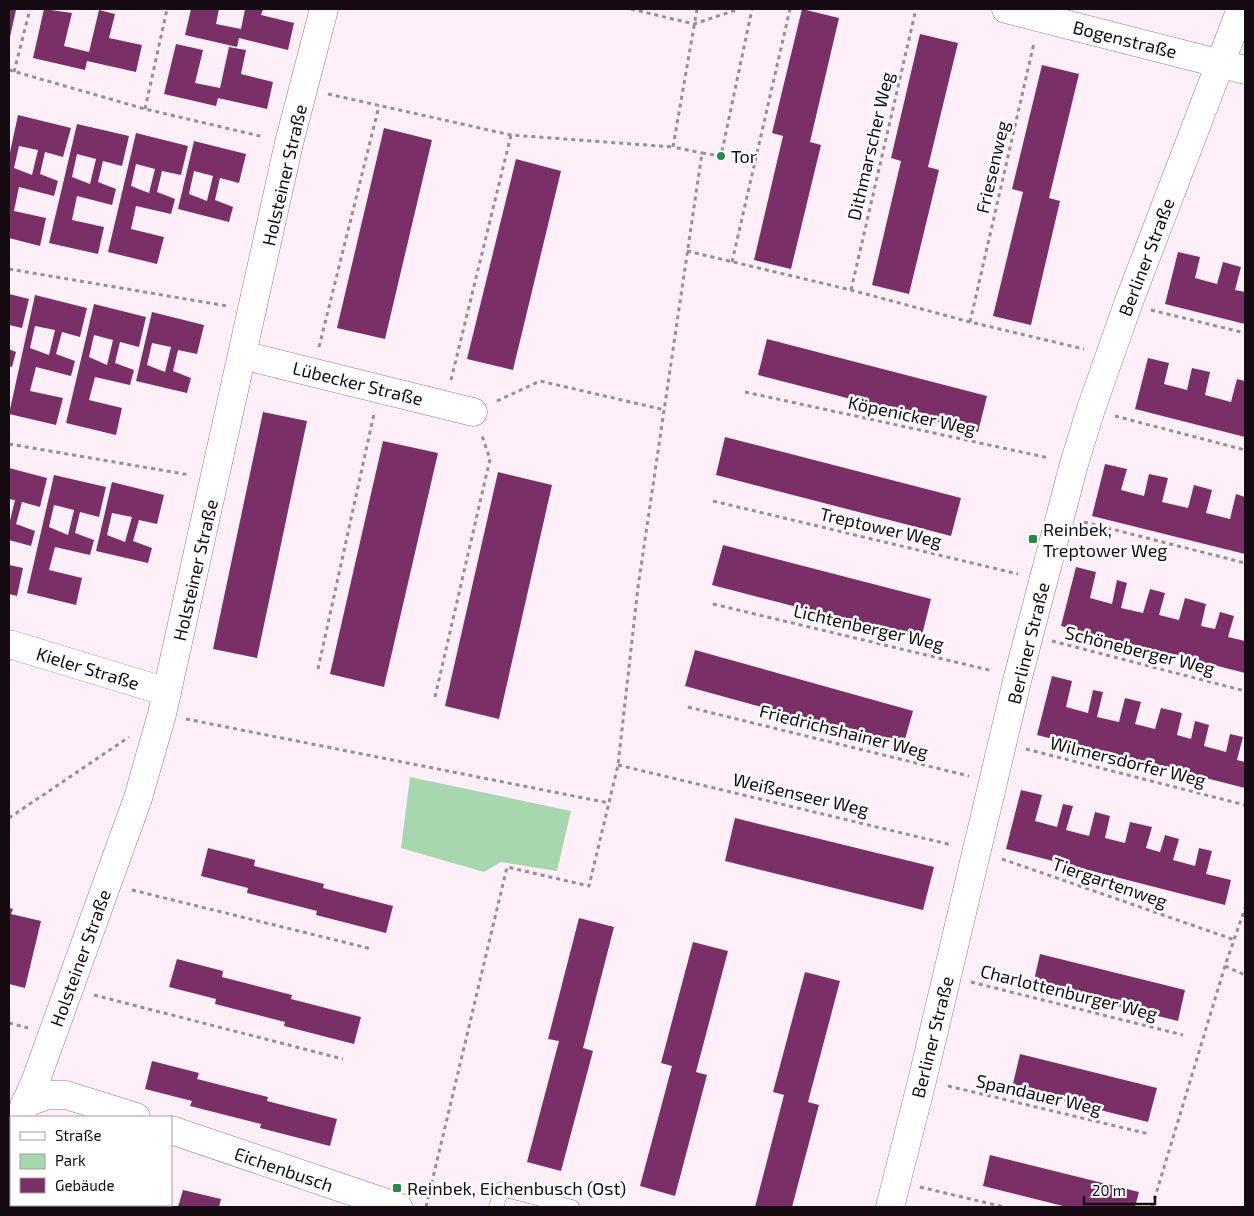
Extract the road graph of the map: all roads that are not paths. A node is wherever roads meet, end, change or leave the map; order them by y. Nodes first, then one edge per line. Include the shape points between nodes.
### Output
1 (324, 9) edge
2 (1006, 9) edge
3 (1241, 9) edge
4 (1233, 66) edge
5 (242, 355) junction
6 (473, 412) road end
7 (9, 644) edge
8 (165, 703) junction
9 (23, 1110) edge
10 (105, 1112) edge
11 (130, 1116) edge
12 (172, 1130) edge
13 (398, 1207) edge
14 (496, 1207) edge
15 (572, 1207) edge
16 (890, 1207) edge

1 - 5 street, Holsteiner Straße via 289,143
2 - 4 street, Bogenstraße
3 - 4 street, Berliner Straße
4 - 16 street, Berliner Straße via 1128,304 1074,464 1018,677
5 - 6 street, Lübecker Straße
5 - 8 street, Holsteiner Straße
7 - 8 street, Kieler Straße
8 - 9 street, Holsteiner Straße via 138,798
9 - 10 street via 48,1095 66,1095
10 - 11 street
12 - 13 street, Eichenbusch
14 - 15 lane via 502,1189

